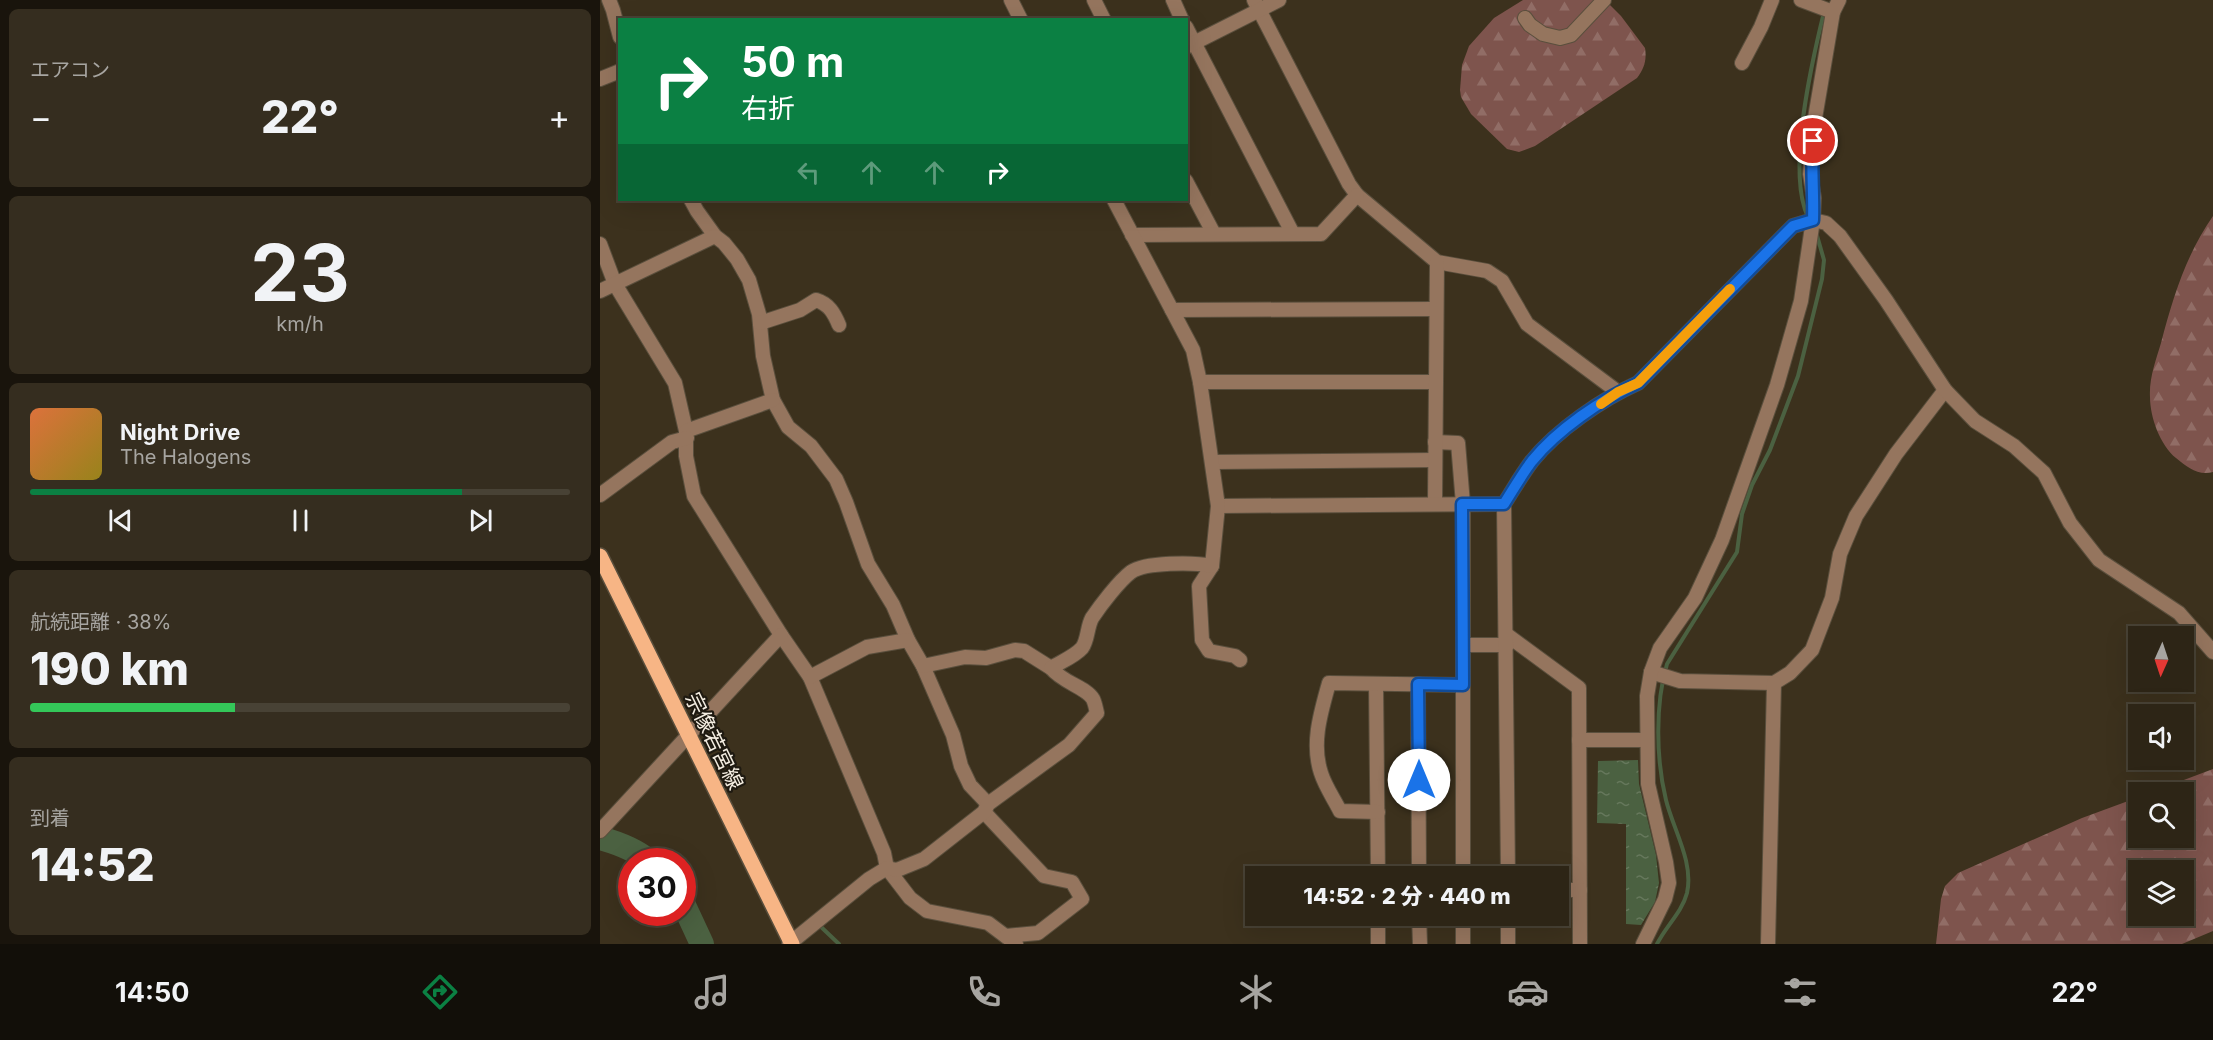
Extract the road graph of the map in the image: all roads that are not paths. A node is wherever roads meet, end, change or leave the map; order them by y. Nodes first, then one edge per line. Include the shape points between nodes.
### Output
1 (609, 0) edge
2 (1011, 0) edge
3 (1094, 0) edge
4 (1173, 0) edge
5 (1279, 0) edge
6 (1604, 0) edge
7 (1772, 0) edge
8 (1801, 0) edge
9 (1257, 5) edge
10 (1836, 6) edge
11 (1021, 18) edge
12 (1103, 18) edge
13 (1181, 18) edge
14 (1525, 18) dead end
15 (618, 29) edge
16 (1191, 45) edge
17 (1742, 63) dead end
18 (618, 72) edge
19 (600, 80) edge
20 (1188, 185) edge
21 (1357, 195) junction
22 (691, 201) edge
23 (1115, 201) edge
24 (1813, 220) junction
25 (1214, 234) junction
26 (1293, 234) junction
27 (1132, 235) junction
28 (715, 236) junction
29 (600, 244) edge
30 (1437, 262) junction
31 (615, 284) junction
32 (600, 291) edge
33 (1435, 309) junction
34 (1172, 310) junction
35 (760, 323) junction
36 (839, 325) dead end
37 (1200, 382) junction
38 (1436, 382) junction
39 (1946, 390) junction
40 (1618, 392) junction
41 (773, 400) junction
42 (686, 435) junction
43 (1435, 442) junction
44 (1435, 460) junction
45 (1213, 462) junction
46 (600, 495) edge
47 (1435, 503) junction
48 (1462, 504) junction
49 (1504, 504) junction
50 (1218, 506) junction
51 (600, 556) edge
52 (1212, 566) junction
53 (781, 635) junction
54 (908, 640) junction
55 (1507, 640) junction
56 (1462, 645) junction
57 (2213, 652) edge
58 (1240, 660) dead end
59 (923, 666) junction
60 (1051, 668) junction
61 (1651, 672) junction
62 (810, 677) junction
63 (1774, 683) junction
64 (1376, 684) junction
65 (1418, 684) junction
66 (1463, 685) junction
67 (688, 735) junction
68 (1579, 740) junction
69 (1647, 740) junction
70 (986, 808) junction
71 (1378, 812) junction
72 (600, 831) edge
73 (1378, 866) edge
74 (1419, 866) edge
75 (1463, 866) edge
76 (1508, 866) edge
77 (887, 868) junction
78 (1569, 890) edge
79 (1580, 890) junction
80 (1378, 926) edge
81 (1419, 926) edge
82 (1463, 926) edge
83 (1508, 926) edge
84 (1011, 940) edge
85 (791, 943) edge
86 (1378, 944) edge
87 (1420, 944) edge
88 (1463, 944) edge
89 (1508, 944) edge
90 (1580, 944) edge
91 (1643, 944) edge
92 (1768, 944) edge

1 - 15 street
2 - 11 street
3 - 12 street
4 - 13 street
5 - 9 street
6 - 14 street via 1571,35 1560,38 1543,34
7 - 17 street
8 - 10 street
9 - 16 street
9 - 21 street
10 - 24 street via 1814,124 1810,174
16 - 26 street
18 - 19 street
20 - 25 street
21 - 26 street via 1321,234
21 - 30 street
22 - 28 street
23 - 27 street
24 - 39 street via 1826,223 1840,236
24 - 40 street via 1793,226 1638,383
24 - 61 street via 1801,301 1777,385 1730,518 1695,598 1660,648
25 - 26 street
25 - 27 street
27 - 34 street
28 - 31 street
28 - 35 street via 737,259 749,280
29 - 31 street
30 - 33 street
30 - 40 street via 1487,271 1502,281 1527,324
31 - 32 street
31 - 42 street via 675,383
33 - 34 street
33 - 38 street
34 - 37 street via 1193,350
35 - 36 street via 800,310 816,300 834,312
35 - 41 street
37 - 38 street
37 - 45 street
38 - 43 street
39 - 57 street via 1975,421 2014,446 2043,473 2070,523 2099,560 2179,613
39 - 63 street via 1896,454 1856,516 1840,554 1832,598 1812,650
40 - 49 street via 1565,429 1533,460
41 - 42 street
41 - 54 street via 788,427 811,446 836,479 868,564 893,605
42 - 46 street
42 - 53 street via 694,496
43 - 44 street
43 - 48 street via 1458,443
44 - 45 street
44 - 47 street
45 - 50 street
47 - 48 street
47 - 50 street
48 - 49 street
48 - 56 street
49 - 55 street
50 - 52 street
51 - 67 main road, 宗像若宮線
52 - 58 street via 1199,586 1202,640 1209,651
52 - 60 street via 1171,564 1129,573 1091,620 1080,650
53 - 62 street
53 - 67 street
54 - 59 street
54 - 62 street via 867,647
55 - 56 street
55 - 68 street via 1579,688
55 - 76 street
56 - 66 street
59 - 60 street via 1015,650 1024,651
59 - 70 street via 953,735 961,766
60 - 70 street via 1058,677 1086,692 1097,713 1069,744
61 - 63 street via 1680,681
61 - 69 street
62 - 77 street
63 - 92 street
64 - 65 street
64 - 71 street
64 - 71 street via 1329,683 1317,728 1317,755 1321,774 1340,811
65 - 66 street
65 - 74 street
66 - 75 street
67 - 72 street
67 - 85 main road, 宗像若宮線
68 - 69 street
68 - 79 street
69 - 91 street via 1648,783 1669,883
70 - 77 street via 924,859 897,870
70 - 84 street via 1044,876 1072,882 1082,899 1038,933
71 - 73 street
77 - 84 street via 910,898 927,911 988,923
77 - 85 street
78 - 79 street
79 - 90 street
80 - 86 street
81 - 87 street
82 - 88 street
83 - 89 street

